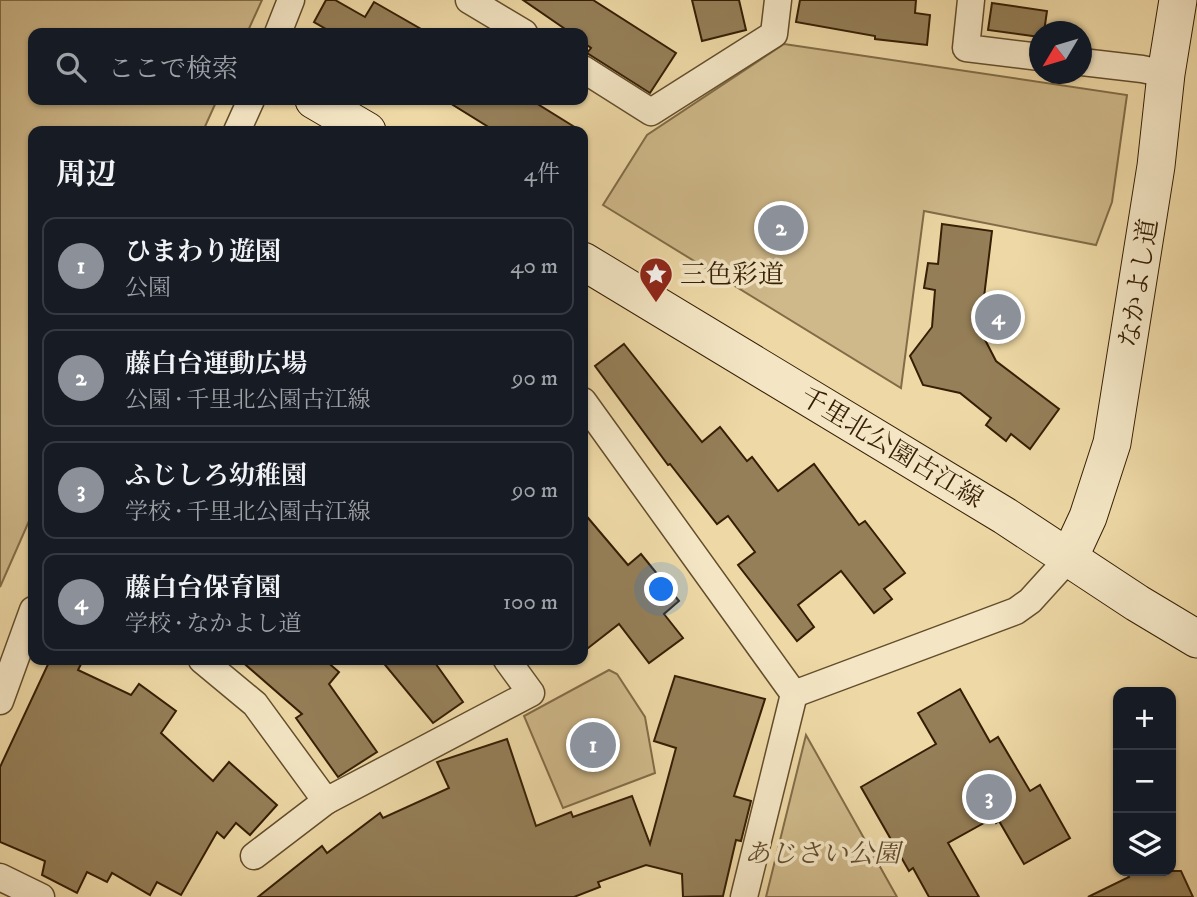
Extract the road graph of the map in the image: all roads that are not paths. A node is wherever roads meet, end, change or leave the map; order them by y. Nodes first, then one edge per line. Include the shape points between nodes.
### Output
1 (291, 0) edge
2 (778, 0) edge
3 (971, 0) edge
4 (1178, 0) edge
5 (484, 4) edge
6 (280, 28) edge
7 (517, 28) edge
8 (1029, 56) edge
9 (1092, 63) edge
10 (588, 72) edge
11 (1166, 74) junction
12 (249, 105) edge
13 (323, 105) edge
14 (239, 126) edge
15 (358, 126) edge
16 (588, 264) edge
17 (588, 408) edge
18 (1069, 558) junction
19 (28, 624) edge
20 (1197, 639) edge
21 (208, 665) edge
22 (511, 665) edge
23 (794, 694) junction
24 (0, 701) edge
25 (326, 801) junction
26 (254, 856) dead end
27 (0, 877) edge
28 (41, 897) edge
29 (744, 897) edge

1 - 6 street
2 - 10 street via 774,34 651,112
3 - 8 street via 966,48
4 - 11 street, なかよし道
5 - 7 street
9 - 11 street
11 - 18 street, なかよし道 via 1112,443
12 - 14 street
13 - 15 street
16 - 18 street, 千里北公園古江線
17 - 23 street
18 - 20 street, 千里北公園古江線
18 - 23 street via 1016,611
19 - 24 street
21 - 25 street via 255,704
22 - 25 street via 531,693
23 - 29 street
25 - 26 street
27 - 28 street

